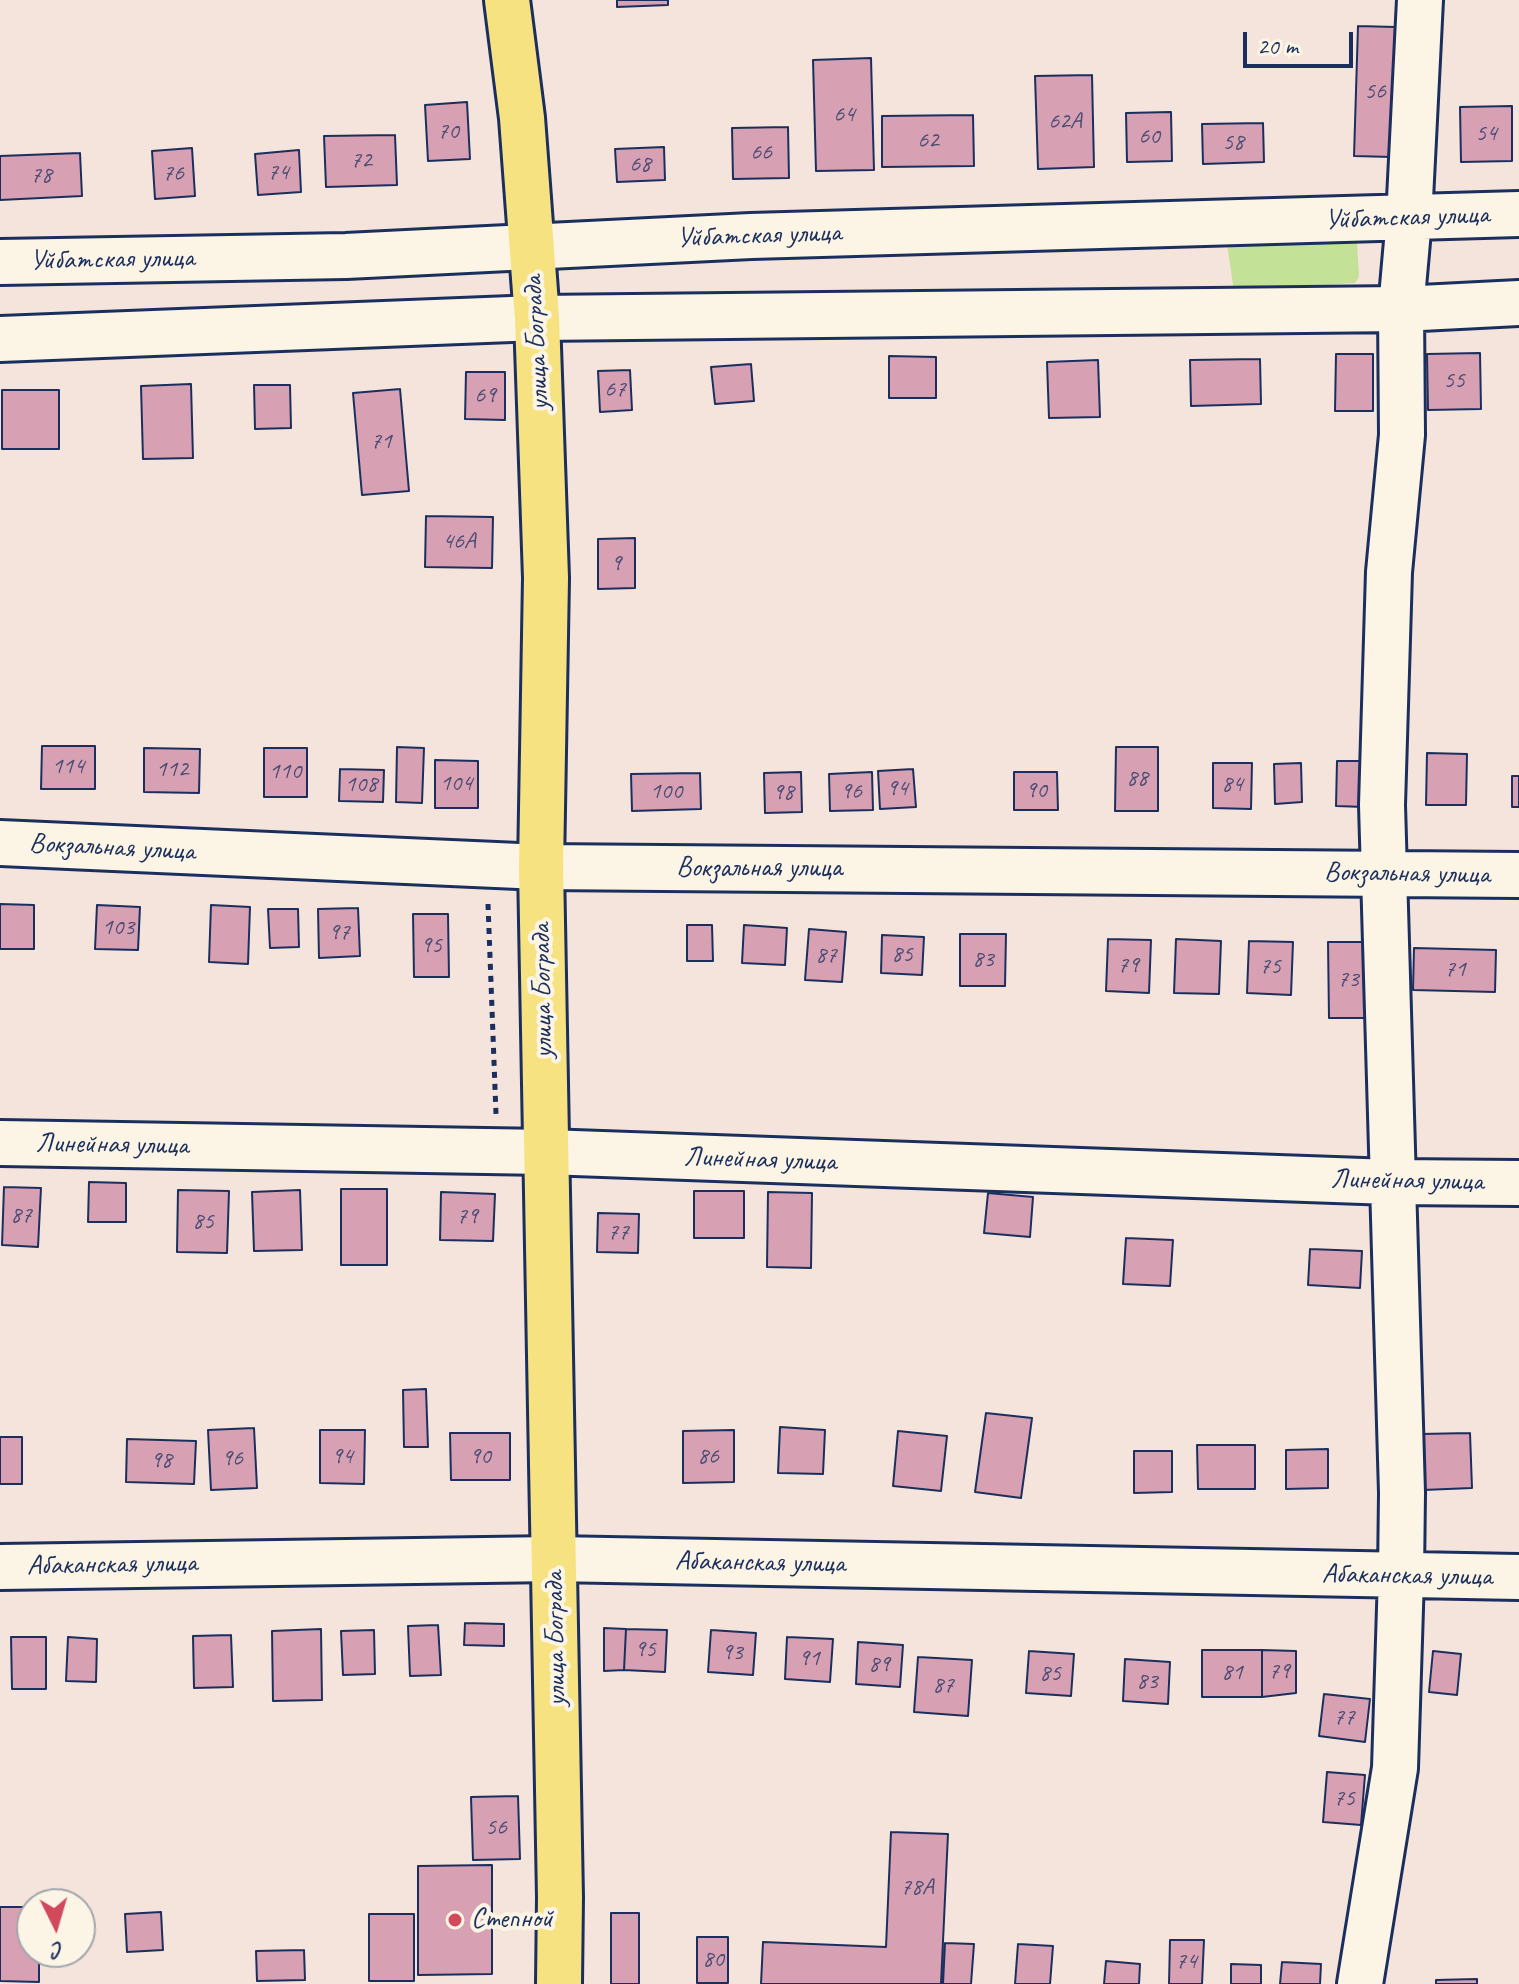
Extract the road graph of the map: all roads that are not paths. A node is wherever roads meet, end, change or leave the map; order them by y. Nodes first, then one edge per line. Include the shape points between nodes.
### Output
1 (507, 0) edge
2 (1420, 0) edge
3 (1519, 214) edge
4 (1409, 219) junction
5 (531, 245) junction
6 (0, 262) edge
7 (1519, 303) edge
8 (1401, 309) junction
9 (537, 318) junction
10 (0, 339) edge
11 (0, 843) edge
12 (541, 867) junction
13 (1384, 873) junction
14 (1519, 875) edge
15 (0, 1143) edge
16 (546, 1152) junction
17 (1391, 1182) junction
18 (1519, 1183) edge
19 (554, 1559) junction
20 (0, 1567) edge
21 (1401, 1576) junction
22 (1519, 1577) edge
23 (559, 1984) edge
24 (1360, 1984) edge

1 - 5 main road, улица Бограда
2 - 4 street
3 - 4 street, Уйбатская улица
4 - 5 street, Уйбатская улица
4 - 8 street
5 - 6 street, Уйбатская улица via 346,256
5 - 9 main road, улица Бограда
7 - 8 street
8 - 9 street
8 - 13 street via 1402,435 1389,572
9 - 10 street
9 - 12 main road, улица Бограда via 546,578
11 - 12 street, Вокзальная улица
12 - 13 street, Вокзальная улица
12 - 16 main road, улица Бограда
13 - 14 street, Вокзальная улица
13 - 17 street
15 - 16 street, Линейная улица
16 - 17 street, Линейная улица
16 - 19 main road, улица Бограда
17 - 18 street, Линейная улица
17 - 21 street
19 - 20 street, Абаканская улица
19 - 21 street, Абаканская улица
19 - 23 main road, улица Бограда
21 - 22 street, Абаканская улица
21 - 24 street via 1395,1768

